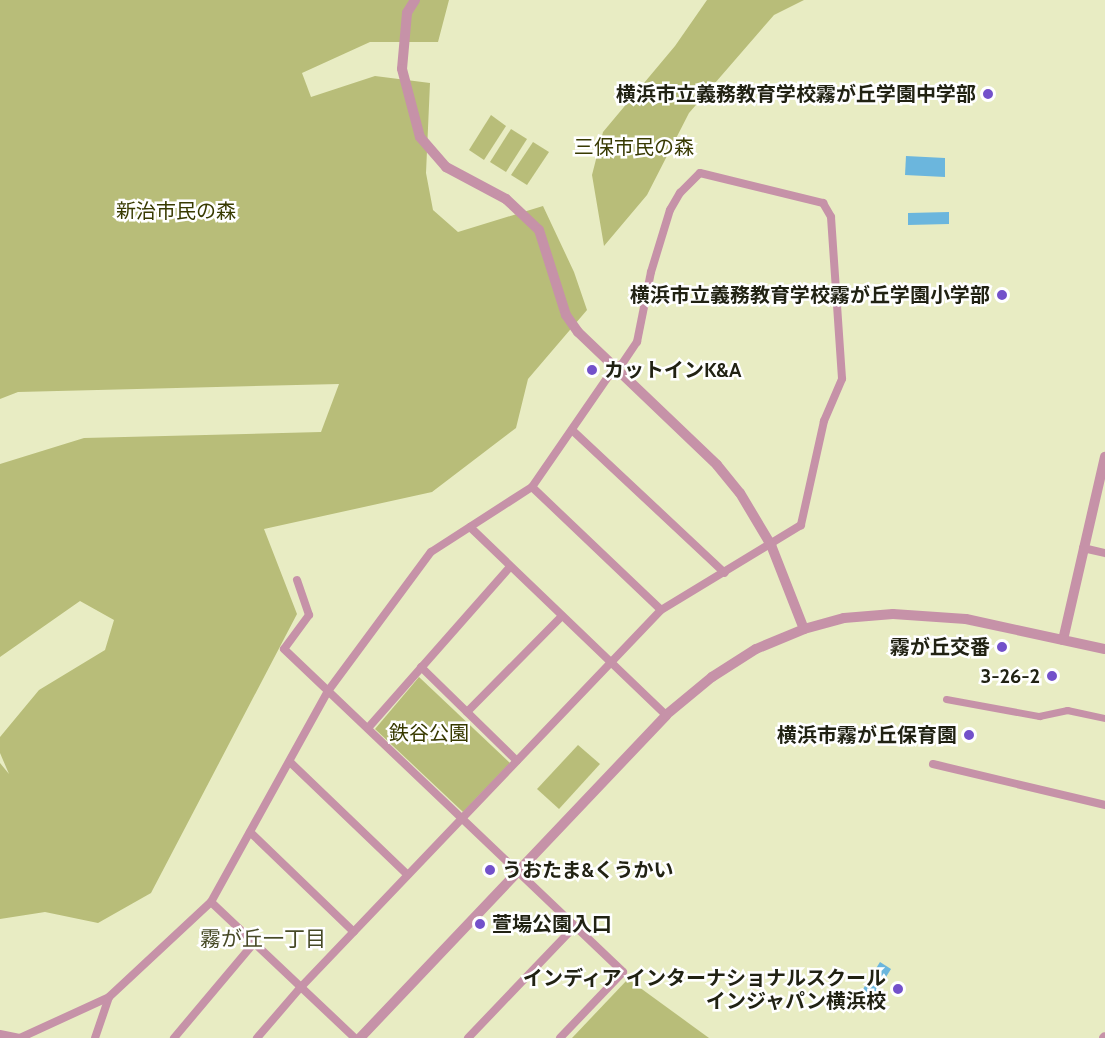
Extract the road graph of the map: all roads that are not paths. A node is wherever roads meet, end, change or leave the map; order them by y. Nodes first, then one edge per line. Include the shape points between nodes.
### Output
1 (415, 0) edge
2 (614, 368) junction
3 (572, 430) junction
4 (1105, 457) edge
5 (532, 487) junction
6 (470, 527) junction
7 (771, 545) junction
8 (1083, 548) junction
9 (1105, 553) edge
10 (510, 567) junction
11 (725, 573) junction
12 (297, 580) dead end
13 (661, 610) junction
14 (562, 615) junction
15 (804, 629) junction
16 (1063, 640) junction
17 (1105, 649) edge
18 (609, 662) junction
19 (421, 667) junction
20 (328, 691) junction
21 (946, 699) dead end
22 (467, 712) junction
23 (666, 715) junction
24 (1105, 718) edge
25 (368, 728) junction
26 (517, 761) junction
27 (290, 762) junction
28 (933, 764) dead end
29 (1105, 805) edge
30 (462, 819) junction
31 (250, 832) junction
32 (519, 873) junction
33 (408, 875) junction
34 (211, 902) junction
35 (575, 926) junction
36 (354, 932) junction
37 (254, 943) junction
38 (300, 988) junction
39 (109, 997) junction
40 (0, 1034) edge
41 (20, 1038) edge
42 (95, 1038) edge
43 (174, 1038) edge
44 (257, 1038) edge
45 (355, 1038) edge
46 (360, 1038) edge
47 (468, 1038) edge
48 (560, 1038) edge

1 - 2 street via 407,13 402,69 420,137 446,167 506,199 539,230 566,315
2 - 3 street
2 - 7 street via 717,465
2 - 7 street via 622,364 637,342 651,272 670,210 700,173 823,203 831,217 842,379 824,422 801,525
3 - 5 street
3 - 11 street
4 - 8 street
5 - 6 street
5 - 13 street
6 - 10 street
6 - 20 street via 431,552
7 - 11 street
7 - 15 street
8 - 9 street
8 - 16 street
10 - 14 street
10 - 19 street
11 - 13 street
12 - 20 street via 309,615 284,649
13 - 18 street
14 - 18 street
14 - 22 street
15 - 16 street via 844,618 919,614 966,619
15 - 23 street via 756,649 712,677
16 - 17 street
18 - 23 street
18 - 26 street
19 - 22 street
19 - 25 street
20 - 25 street
20 - 27 street
21 - 24 street via 1039,716 1067,710
22 - 26 street
23 - 32 street
25 - 30 street
26 - 30 street
27 - 31 street
27 - 33 street
28 - 29 street
30 - 32 street
30 - 33 street
31 - 34 street
31 - 36 street
32 - 35 street
32 - 46 street
33 - 36 street
34 - 37 street
34 - 39 street
35 - 47 street
35 - 48 street via 623,972
36 - 38 street
37 - 38 street
37 - 43 street
38 - 44 street
38 - 45 street
39 - 41 street
39 - 42 street
40 - 41 street

